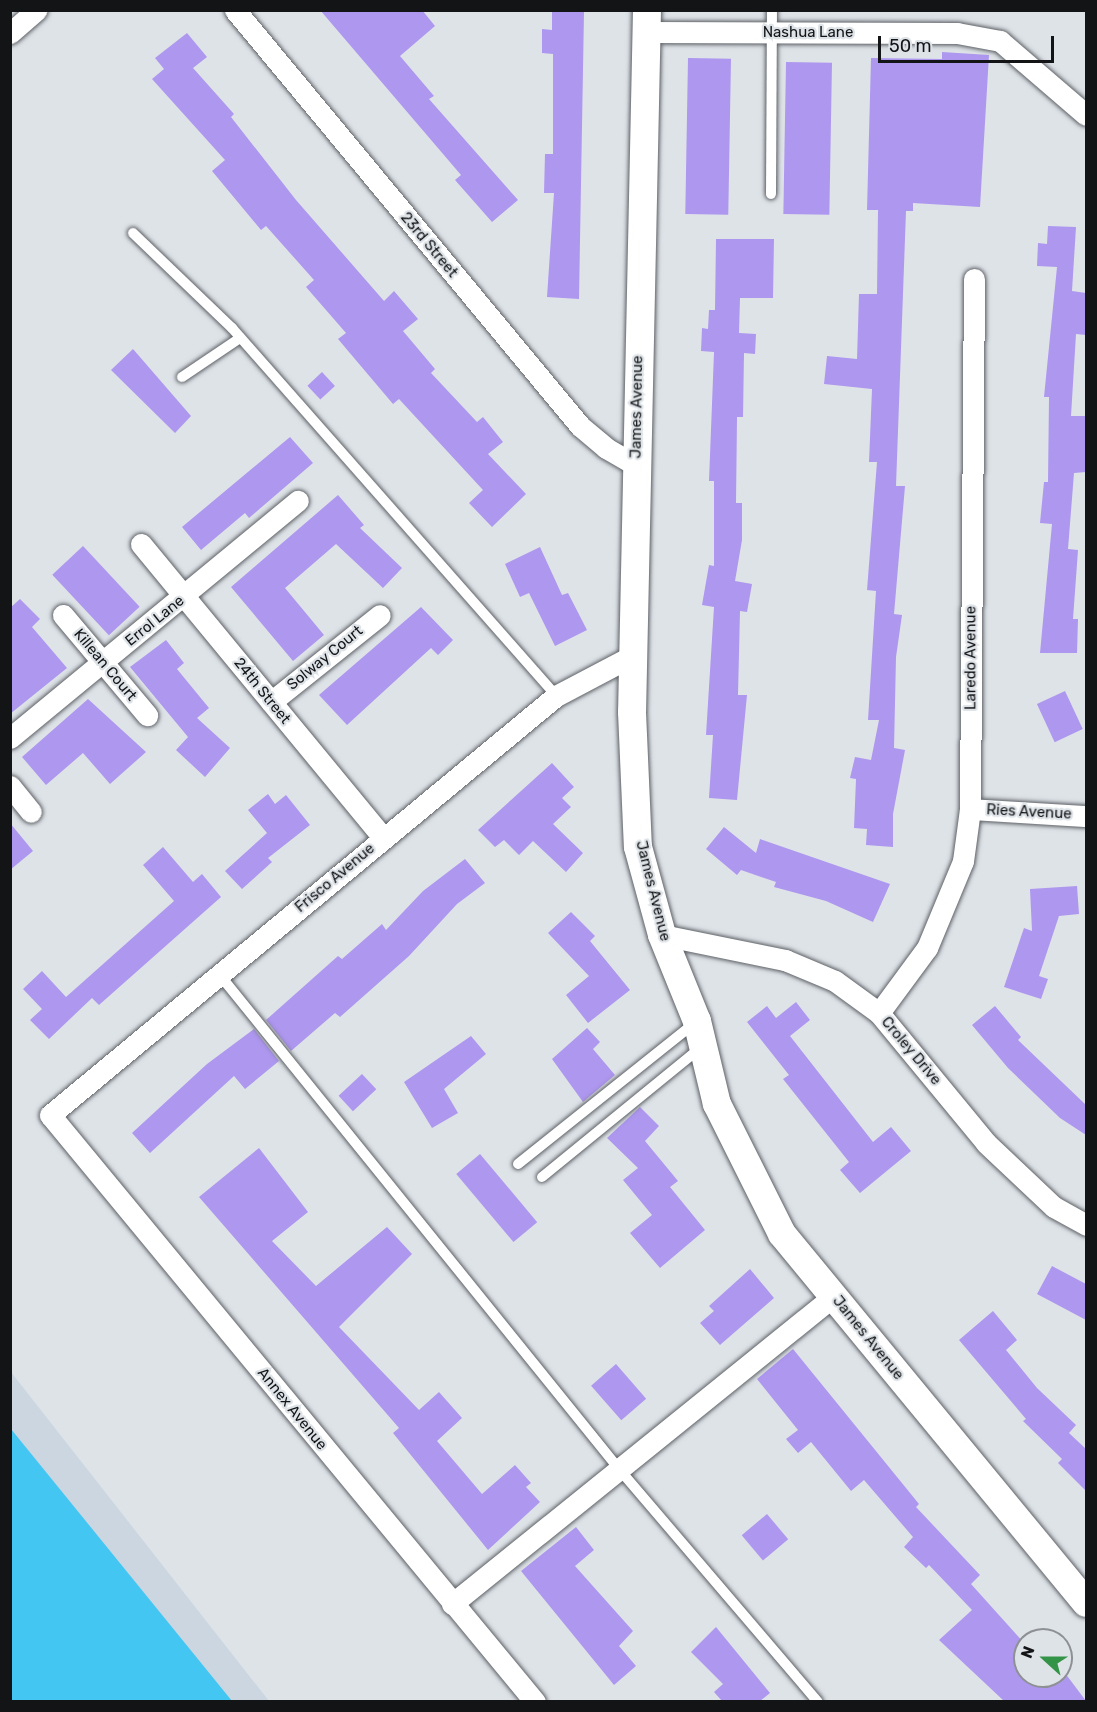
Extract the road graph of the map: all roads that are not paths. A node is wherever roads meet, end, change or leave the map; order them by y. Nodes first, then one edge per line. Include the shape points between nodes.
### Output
1 (36, 10) edge
2 (235, 10) edge
3 (772, 10) edge
4 (647, 21) edge
5 (10, 33) edge
6 (771, 33) junction
7 (1086, 115) edge
8 (771, 194) dead end
9 (133, 233) dead end
10 (974, 279) dead end
11 (240, 338) junction
12 (182, 377) dead end
13 (636, 465) junction
14 (298, 501) dead end
15 (141, 544) dead end
16 (184, 597) junction
17 (63, 615) dead end
18 (380, 615) dead end
19 (632, 656) junction
20 (103, 662) junction
21 (556, 696) junction
22 (270, 702) junction
23 (147, 715) dead end
24 (10, 738) edge
25 (10, 786) edge
26 (970, 809) junction
27 (31, 812) dead end
28 (1086, 816) edge
29 (382, 838) junction
30 (662, 935) junction
31 (219, 974) junction
32 (879, 1013) junction
33 (700, 1033) junction
34 (50, 1115) joint
35 (518, 1164) dead end
36 (542, 1176) dead end
37 (1086, 1225) edge
38 (834, 1296) junction
39 (619, 1469) junction
40 (1086, 1603) edge
41 (452, 1604) junction
42 (535, 1701) edge
43 (818, 1701) edge

1 - 5 street
2 - 13 street, 23rd Street via 580,426 606,448
3 - 6 lane
4 - 6 street, Nashua Lane
4 - 13 street, James Avenue
6 - 7 street, Nashua Lane via 957,33 1000,41
6 - 8 lane
9 - 11 lane
10 - 26 street, Laredo Avenue
11 - 12 lane
11 - 21 lane
13 - 19 street, James Avenue
14 - 16 street, Errol Lane
15 - 16 street, 24th Street
16 - 20 street, Errol Lane
16 - 22 street, 24th Street
17 - 20 street, Killean Court
18 - 22 street, Solway Court
19 - 21 street, Frisco Avenue
19 - 30 street, James Avenue via 638,847
20 - 23 street, Killean Court
20 - 24 street, Errol Lane
21 - 29 street, Frisco Avenue
22 - 29 street, 24th Street
25 - 27 street
26 - 28 street, Ries Avenue via 1065,811
26 - 32 street, Laredo Avenue via 963,861 927,948
29 - 31 street, Frisco Avenue
30 - 32 street, Croley Drive via 785,960 835,981
30 - 33 street, James Avenue
31 - 34 street, Frisco Avenue
31 - 39 lane
32 - 37 street, Croley Drive via 986,1143 1054,1207
33 - 35 lane
33 - 36 lane
33 - 38 street, James Avenue via 717,1104 782,1234
34 - 41 street, Annex Avenue
38 - 39 street
38 - 40 street, James Avenue
39 - 41 street
39 - 43 lane
41 - 42 street, Annex Avenue

